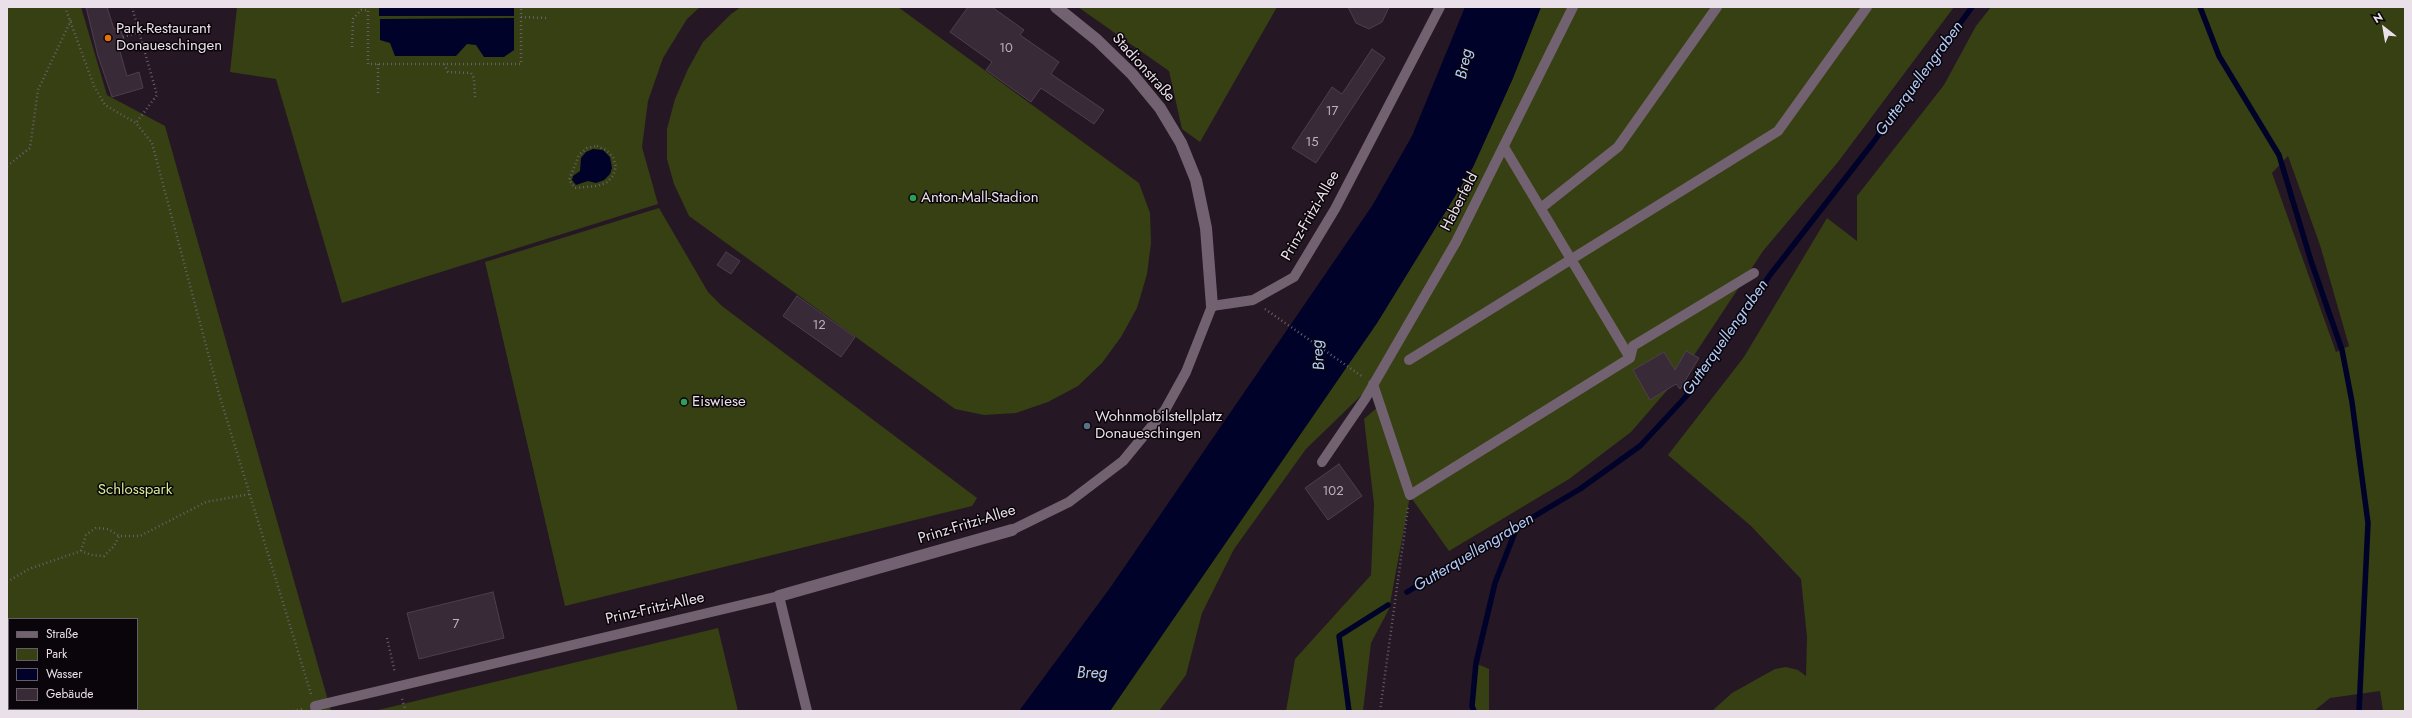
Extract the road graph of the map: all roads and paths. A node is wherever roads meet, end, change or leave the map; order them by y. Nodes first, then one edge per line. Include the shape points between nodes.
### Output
1 (65, 7) edge
2 (132, 7) edge
3 (521, 7) edge
4 (1056, 7) edge
5 (1440, 7) edge
6 (1573, 7) edge
7 (1717, 7) edge
8 (1867, 7) edge
9 (368, 8) edge
10 (521, 17) junction
11 (546, 18) dead end
12 (72, 20) junction
13 (140, 32) junction
14 (123, 37) dead end
15 (352, 47) dead end
16 (378, 64) junction
17 (444, 64) junction
18 (378, 93) dead end
19 (475, 98) dead end
20 (136, 123) junction
21 (1504, 147) junction
22 (7, 166) edge
23 (585, 186) joint
24 (1541, 208) junction
25 (1571, 260) junction
26 (1754, 273) dead end
27 (1212, 306) junction
28 (1274, 316) dead end
29 (1630, 358) junction
30 (1409, 360) dead end
31 (1370, 381) junction
32 (1322, 462) dead end
33 (250, 494) junction
34 (1410, 495) junction
35 (1012, 530) joint
36 (119, 536) junction
37 (81, 551) junction
38 (7, 582) edge
39 (779, 596) junction
40 (315, 708) edge
41 (807, 711) edge
42 (1380, 711) edge

1 - 12 path
2 - 13 path
3 - 10 path
4 - 27 street, Stadionstraße via 1097,40 1132,74 1160,108 1181,143 1196,180 1206,228
5 - 27 lane, Prinz-Fritzi-Allee via 1335,209 1294,277 1253,300
6 - 21 lane, Haberfeld
7 - 24 lane via 1618,147
8 - 25 lane via 1778,131
9 - 15 path via 361,10 353,19
9 - 16 path via 368,64
10 - 11 path
10 - 17 path via 521,64
12 - 20 path via 94,86 105,105
12 - 22 path via 38,90 30,148
13 - 14 path
13 - 20 path via 156,95
16 - 17 path
16 - 18 path
17 - 19 path via 448,72 471,73 474,78
20 - 33 path via 152,143 219,394
21 - 24 lane
21 - 31 lane, Haberfeld via 1456,242
23 - 23 path via 575,188 569,180 579,155 592,147 606,150 613,157 616,167 613,176 606,183
24 - 25 lane
25 - 29 lane
25 - 30 lane
26 - 29 lane via 1633,346
27 - 35 lane, Prinz-Fritzi-Allee via 1186,372 1165,410 1123,462 1069,502
28 - 31 path
29 - 34 lane
31 - 32 lane, Haberfeld
31 - 34 lane
33 - 36 path via 206,502 140,536
33 - 40 path
34 - 42 path
35 - 39 street, Prinz-Fritzi-Allee
36 - 37 path via 104,556
36 - 37 path via 108,529 96,528 86,535
37 - 38 path via 29,569
39 - 40 lane, Prinz-Fritzi-Allee
39 - 41 lane

